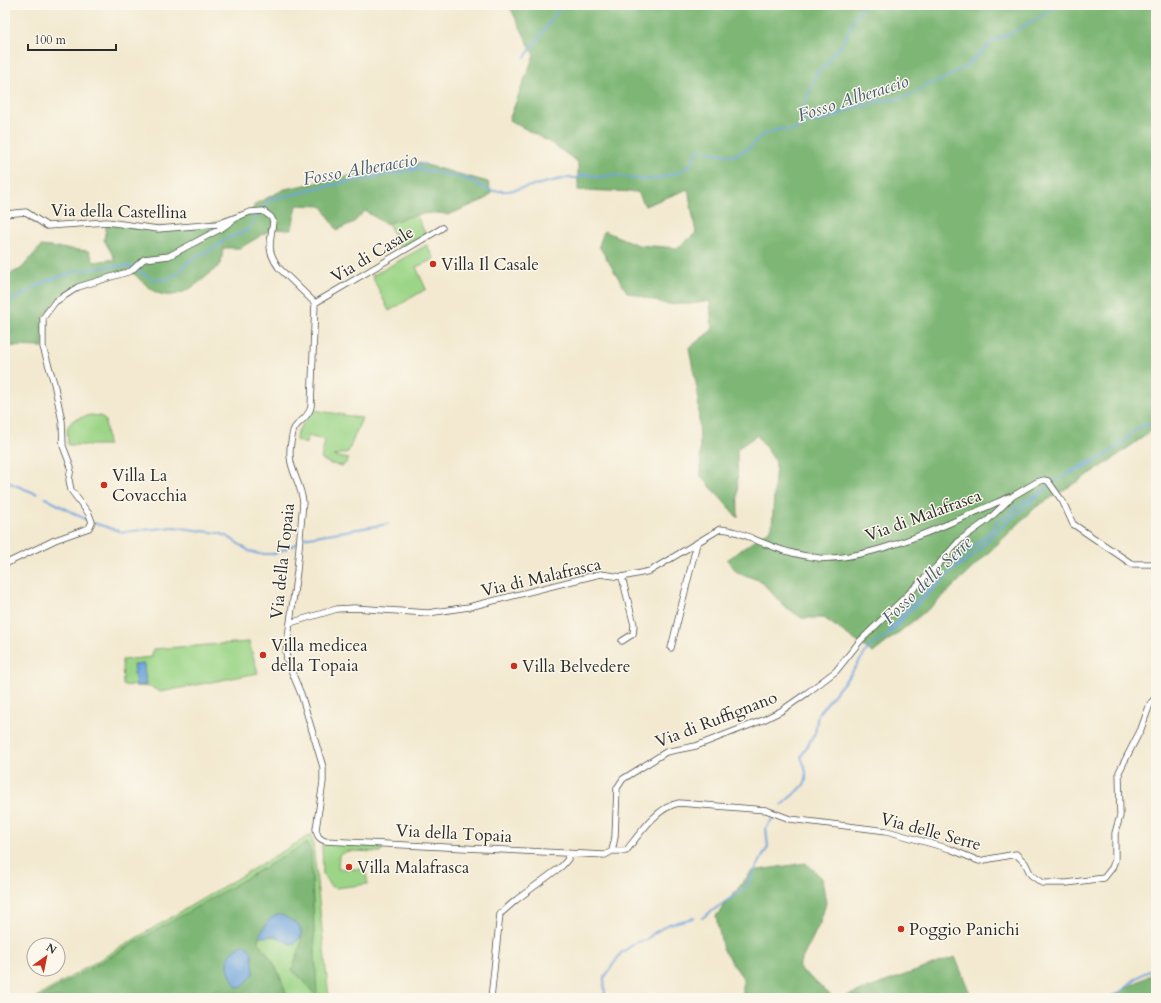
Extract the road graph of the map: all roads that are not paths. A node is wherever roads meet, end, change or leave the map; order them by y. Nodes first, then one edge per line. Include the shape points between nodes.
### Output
1 (5, 214) edge
2 (239, 216) junction
3 (442, 228) dead end
4 (315, 303) junction
5 (1012, 496) junction
6 (697, 543) junction
7 (5, 564) edge
8 (1156, 564) edge
9 (622, 577) junction
10 (290, 624) junction
11 (622, 641) dead end
12 (671, 648) dead end
13 (1156, 697) edge
14 (612, 851) junction
15 (567, 853) junction
16 (491, 998) edge

1 - 2 street, Via della Castellina via 26,212 47,226 107,222 158,229 207,226
2 - 4 street, Via della Castellina via 263,211 271,217 273,221 269,250 274,262
2 - 7 street via 169,256 144,259 136,267 78,287 55,302 43,318 43,347 62,421 63,446 71,467 71,490 92,522 89,528 55,540
3 - 4 street, Via di Casale
4 - 10 street, Via della Topaia via 311,408 309,415 294,430 289,452 290,466 302,491 303,502
5 - 6 street, Via di Malafrasca via 884,548 840,557 819,558 798,554 728,529 720,529
5 - 8 street, Via di Ruffignano via 1044,480 1052,485 1073,524 1132,564
5 - 14 street, Via di Ruffignano via 988,520 960,540 860,641 836,671 819,685 769,717 696,746 666,752 623,779 618,788
6 - 9 street, Via di Malafrasca via 650,571
6 - 12 street
9 - 10 street, Via di Malafrasca via 600,574 469,607 428,613 354,608 337,610
9 - 11 street via 634,625 632,634
10 - 15 street, Via della Topaia via 287,660 301,694 323,767 324,782 316,829 320,840
13 - 14 street, Via delle Serre via 1150,704 1141,729 1119,772 1120,816 1115,833 1115,860 1104,878 1042,884 1031,875 1025,863 1016,854 979,860 888,831 790,819 766,810 679,803 668,805 660,811 626,851
14 - 15 street via 605,855
15 - 16 street via 568,859 562,866 500,914

